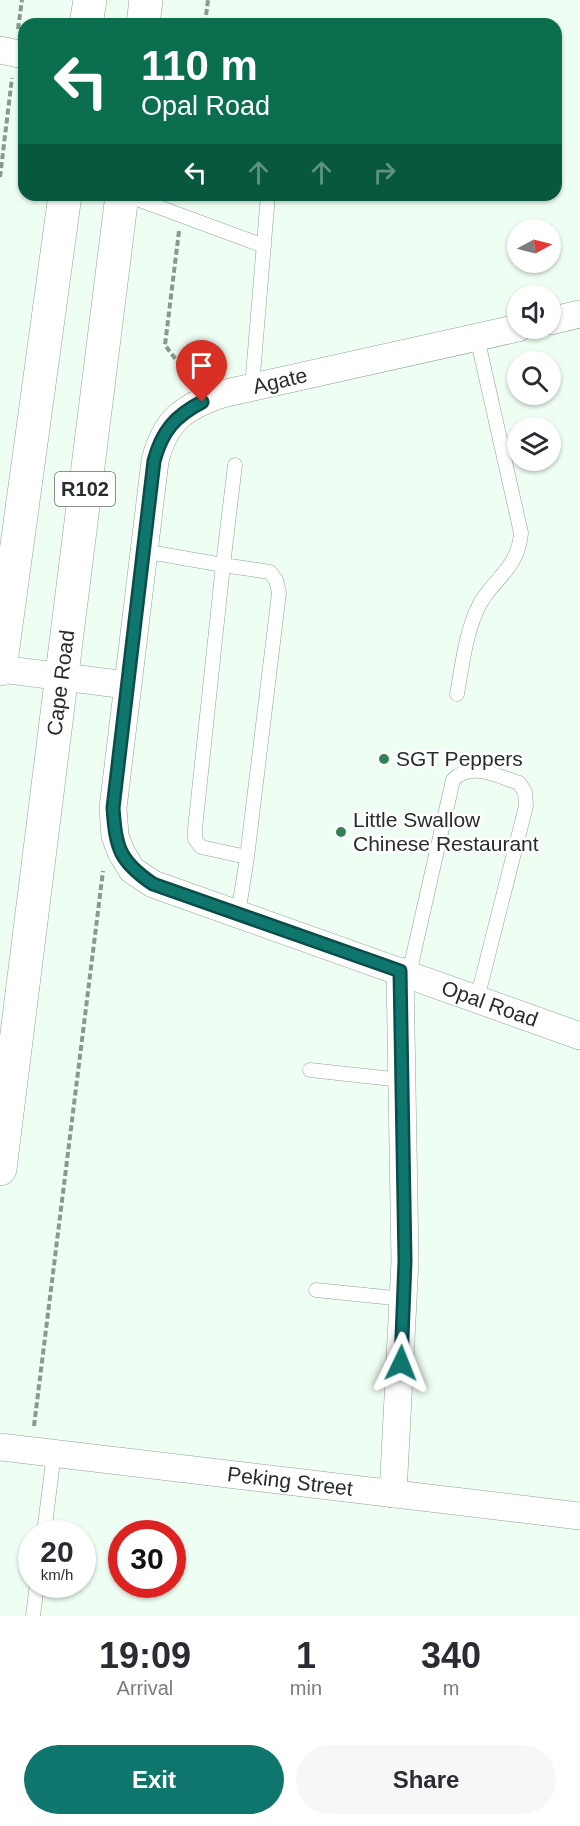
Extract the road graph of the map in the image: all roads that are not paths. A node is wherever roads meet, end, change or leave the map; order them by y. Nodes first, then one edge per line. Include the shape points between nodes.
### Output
1 (146, 0) edge
2 (144, 18) edge
3 (64, 201) edge
4 (123, 201) edge
5 (141, 201) edge
6 (268, 201) edge
7 (264, 246) junction
8 (580, 314) edge
9 (561, 318) edge
10 (507, 330) edge
11 (477, 337) junction
12 (252, 387) junction
13 (235, 465) dead end
14 (143, 551) junction
15 (223, 565) junction
16 (0, 669) edge
17 (61, 677) junction
18 (126, 685) junction
19 (456, 694) dead end
20 (247, 857) junction
21 (238, 915) junction
22 (404, 973) junction
23 (477, 999) junction
24 (580, 1036) edge
25 (310, 1070) dead end
26 (402, 1080) junction
27 (0, 1170) edge
28 (316, 1290) dead end
29 (404, 1299) junction
30 (0, 1447) edge
31 (42, 1452) junction
32 (393, 1494) junction
33 (580, 1516) edge
34 (44, 1520) edge
35 (35, 1598) edge
36 (33, 1616) edge

1 - 2 main road
3 - 16 main road, R102
4 - 17 main road, Cape Road / R102
5 - 7 lane
6 - 7 lane
7 - 12 lane
8 - 9 street
10 - 11 street, Agate
11 - 12 street, Agate
11 - 19 lane via 521,533 520,550 511,567 484,596 476,611
12 - 14 street, Agate via 206,400 174,419 160,441
13 - 15 lane
14 - 15 lane
14 - 18 street, Agate
15 - 20 lane via 195,839 201,847
15 - 20 lane via 270,572 279,593
16 - 17 street
17 - 18 street
17 - 27 main road, Cape Road / R102
18 - 21 street, Opal Road via 113,808 115,837 132,870 153,884
20 - 21 lane
21 - 22 street, Opal Road
22 - 23 street, Opal Road
22 - 23 lane via 453,780 461,771 472,769 519,783 525,792 525,806
22 - 26 street
23 - 24 street, Opal Road
25 - 26 lane
26 - 29 street
28 - 29 lane
29 - 32 street
30 - 31 street, Peking Street
31 - 32 street, Peking Street
31 - 34 lane
32 - 33 street, Peking Street
35 - 36 lane

